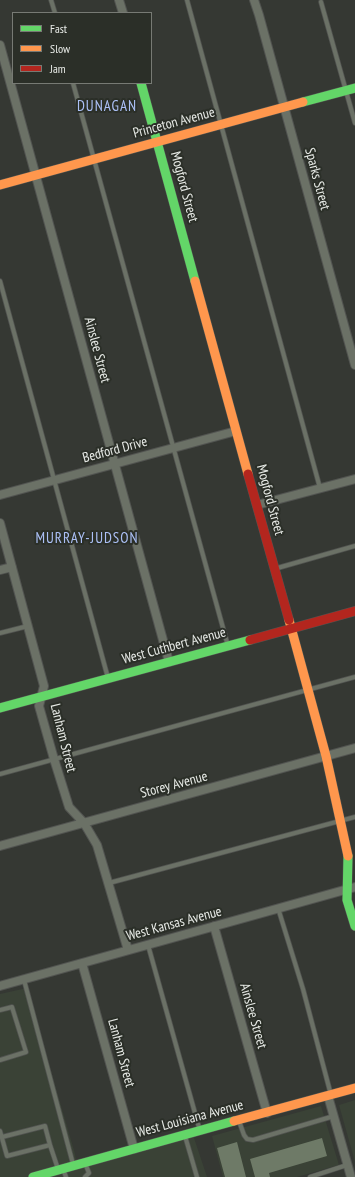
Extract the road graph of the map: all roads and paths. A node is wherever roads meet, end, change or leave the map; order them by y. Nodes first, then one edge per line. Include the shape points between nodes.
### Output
1 (51, 0) edge
2 (119, 0) edge
3 (187, 0) edge
4 (254, 0) edge
5 (322, 2) dead end
6 (55, 12) edge
7 (123, 12) edge
8 (0, 45) edge
9 (73, 84) edge
10 (141, 84) edge
11 (350, 89) edge
12 (284, 107) junction
13 (355, 123) edge
14 (221, 124) junction
15 (156, 142) junction
16 (94, 159) junction
17 (36, 175) junction
18 (0, 185) edge
19 (0, 281) edge
20 (355, 365) edge
21 (236, 431) junction
22 (174, 448) junction
23 (115, 463) junction
24 (355, 479) edge
25 (54, 480) junction
26 (320, 488) junction
27 (0, 495) edge
28 (257, 505) junction
29 (0, 523) edge
30 (355, 546) edge
31 (12, 567) junction
32 (274, 569) junction
33 (0, 570) edge
34 (355, 611) edge
35 (28, 626) junction
36 (290, 629) junction
37 (0, 633) edge
38 (228, 646) junction
39 (169, 662) junction
40 (355, 677) edge
41 (108, 679) junction
42 (307, 690) junction
43 (42, 696) junction
44 (0, 708) edge
45 (355, 748) edge
46 (326, 756) junction
47 (54, 759) junction
48 (0, 774) edge
49 (355, 817) edge
50 (341, 821) junction
51 (84, 823) junction
52 (0, 846) edge
53 (109, 883) junction
54 (351, 888) edge
55 (278, 908) junction
56 (214, 926) junction
57 (355, 926) edge
58 (148, 944) junction
59 (128, 950) junction
60 (82, 963) junction
61 (24, 979) junction
62 (0, 986) edge
63 (0, 1010) edge
64 (0, 1060) edge
65 (355, 1088) edge
66 (329, 1096) junction
67 (267, 1113) junction
68 (334, 1116) junction
69 (239, 1120) junction
70 (0, 1131) edge
71 (200, 1131) junction
72 (185, 1135) junction
73 (2, 1137) junction
74 (50, 1145) junction
75 (134, 1149) junction
76 (85, 1162) junction
77 (347, 1165) junction
78 (74, 1166) junction
79 (62, 1172) edge
80 (324, 1175) edge
81 (33, 1177) edge
82 (85, 1177) edge
83 (197, 1177) edge
84 (310, 1177) edge
85 (351, 1177) edge

1 - 6 lane
2 - 7 street
3 - 14 lane
4 - 12 street, Sparks Street
5 - 11 lane
8 - 17 street, Ainslee Street
9 - 16 lane
10 - 15 street, Mogford Street
11 - 12 street, Princeton Avenue
11 - 13 lane
12 - 14 street, Princeton Avenue
12 - 20 street, Sparks Street
14 - 15 street, Princeton Avenue
14 - 26 lane
15 - 16 street, Princeton Avenue
15 - 21 street, Mogford Street
16 - 17 street, Princeton Avenue
16 - 22 lane
17 - 18 street, Princeton Avenue
17 - 23 street, Ainslee Street
19 - 25 lane
21 - 22 street, Bedford Drive
21 - 28 street, Mogford Street
22 - 23 street, Bedford Drive
22 - 38 lane
23 - 25 street, Bedford Drive
23 - 39 street, Ainslee Street
24 - 26 street
25 - 27 street, Bedford Drive
25 - 41 lane
26 - 28 street
28 - 32 street, Mogford Street
29 - 31 street, Lanham Street
30 - 32 lane
31 - 33 street
31 - 35 street, Lanham Street
32 - 36 street, Mogford Street
34 - 36 street, West Cuthbert Avenue
35 - 37 lane
35 - 43 street, Lanham Street via 44,686
36 - 38 street, West Cuthbert Avenue
36 - 42 street, Mogford Street
38 - 39 street, West Cuthbert Avenue
39 - 41 street, West Cuthbert Avenue
40 - 42 lane
41 - 43 street, West Cuthbert Avenue
42 - 46 street, Mogford Street
42 - 47 lane
43 - 44 street, West Cuthbert Avenue
43 - 47 street, Lanham Street via 39,706
45 - 46 street, Storey Avenue
46 - 50 street, Mogford Street
46 - 51 street, Storey Avenue
47 - 48 lane
47 - 51 street, Lanham Street via 69,807
49 - 50 lane
50 - 53 lane
50 - 54 street, Mogford Street via 349,859
51 - 52 street, Storey Avenue
51 - 53 street, Lanham Street via 97,845
53 - 59 street, Lanham Street
54 - 55 street, West Kansas Avenue
54 - 57 street, Mogford Street via 347,900
55 - 56 street, West Kansas Avenue
55 - 66 lane via 303,990
56 - 58 street, West Kansas Avenue
56 - 67 street, Ainslee Street
58 - 59 street, West Kansas Avenue
58 - 71 lane
59 - 60 street, West Kansas Avenue
60 - 61 street, West Kansas Avenue
60 - 75 street, Lanham Street
61 - 62 street, West Kansas Avenue
61 - 78 lane
63 - 64 lane via 12,1007 26,1052
65 - 66 street, West Louisiana Avenue
66 - 67 street, West Louisiana Avenue
66 - 68 street
67 - 69 street, West Louisiana Avenue
68 - 69 lane via 253,1140 247,1139 244,1135
68 - 77 street
69 - 71 street, West Louisiana Avenue
70 - 73 lane
71 - 72 street, West Louisiana Avenue
72 - 75 street, West Louisiana Avenue
72 - 83 lane
73 - 74 lane via 45,1126
73 - 74 lane via 6,1156
74 - 79 lane
75 - 76 street, West Louisiana Avenue
76 - 78 street, West Louisiana Avenue
76 - 82 lane via 89,1173
77 - 80 lane
77 - 85 street
78 - 79 street, West Louisiana Avenue
79 - 81 street, West Louisiana Avenue
80 - 84 lane

